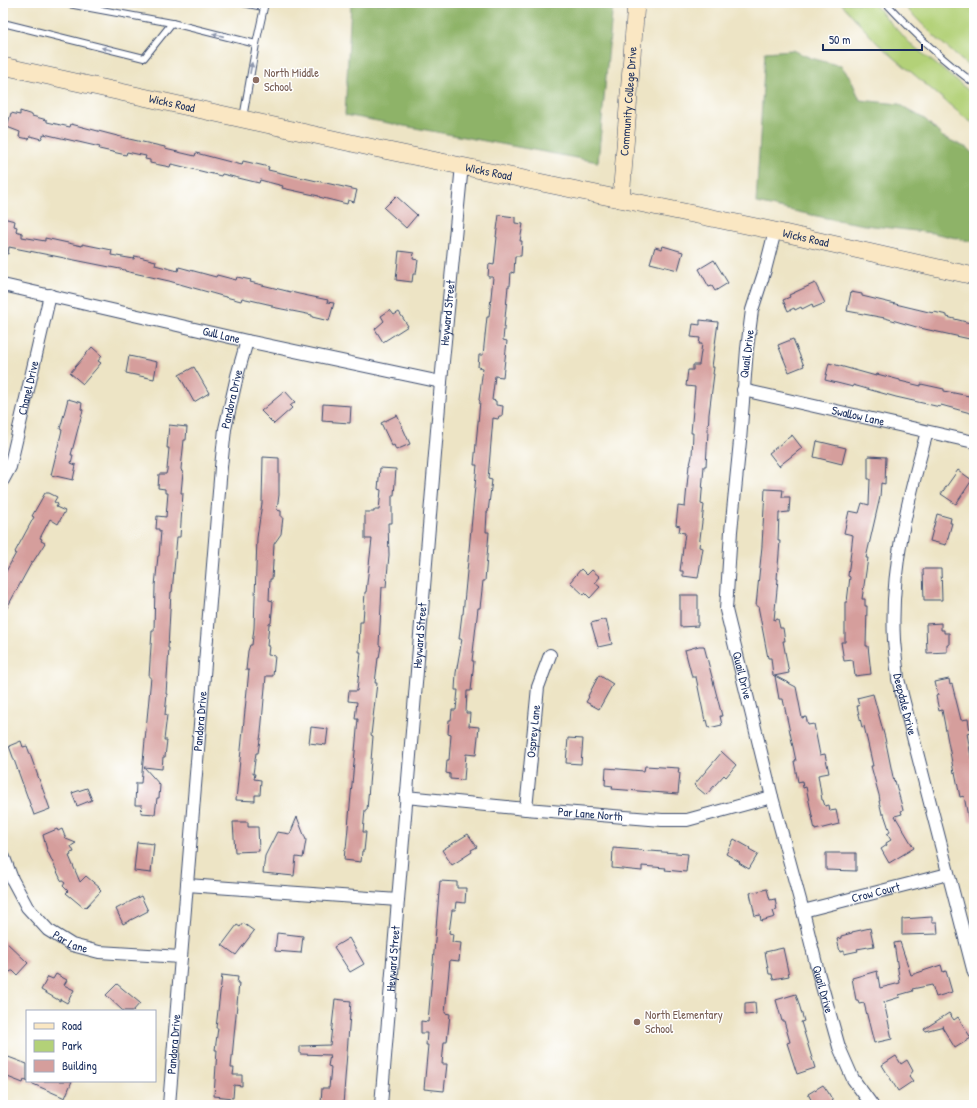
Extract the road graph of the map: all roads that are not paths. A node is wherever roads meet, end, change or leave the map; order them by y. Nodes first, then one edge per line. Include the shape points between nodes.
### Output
1 (63, 3) edge
2 (243, 3) edge
3 (636, 3) edge
4 (886, 3) edge
5 (264, 5) edge
6 (3, 23) edge
7 (172, 23) junction
8 (256, 44) junction
9 (3, 66) edge
10 (974, 83) edge
11 (242, 120) junction
12 (462, 166) junction
13 (621, 199) junction
14 (775, 230) junction
15 (974, 276) edge
16 (3, 285) edge
17 (50, 295) junction
18 (247, 341) junction
19 (441, 382) junction
20 (743, 390) junction
21 (927, 432) junction
22 (974, 442) edge
23 (3, 480) edge
24 (550, 655) dead end
25 (406, 797) junction
26 (772, 797) junction
27 (526, 809) junction
28 (3, 855) edge
29 (948, 874) junction
30 (188, 885) junction
31 (398, 900) junction
32 (803, 911) junction
33 (181, 957) junction
34 (974, 973) edge
35 (169, 1105) edge
36 (381, 1105) edge
37 (872, 1105) edge

1 - 7 lane
2 - 5 lane
3 - 13 main road, Community College Drive
4 - 10 lane via 915,34
5 - 8 lane
7 -> 6 lane via 144,58
8 -> 7 lane
11 -> 8 lane
9 - 11 main road, Wicks Road
11 - 12 main road, Wicks Road
12 - 13 main road, Wicks Road
12 - 19 street, Heyward Street
13 - 14 main road, Wicks Road
14 - 15 main road, Wicks Road
14 - 20 street, Quail Drive via 752,310
16 - 17 street, Gull Lane
17 - 18 street, Gull Lane
17 - 23 street, Chanel Drive via 10,467
18 - 19 street, Gull Lane
18 - 30 street, Pandora Drive via 225,429
19 - 25 street, Heyward Street
20 - 21 street, Swallow Lane
20 - 26 street, Quail Drive via 726,610
21 - 22 street, Swallow Lane
21 - 29 street, Deepdale Drive via 912,484 902,536 895,589 894,639 898,679
24 - 27 street, Osprey Lane via 538,687
25 - 27 street, Par Lane North
25 - 31 street, Heyward Street
26 - 27 street, Par Lane North via 688,820
26 - 32 street, Quail Drive
28 - 33 street, Par Lane via 27,907 48,930 72,945 99,952
29 - 32 street, Crow Court
29 - 34 street, Deepdale Drive
30 - 31 street
30 - 33 street, Pandora Drive
31 - 36 street, Heyward Street
32 - 37 street, Quail Drive via 839,1047 853,1079
33 - 35 street, Pandora Drive

